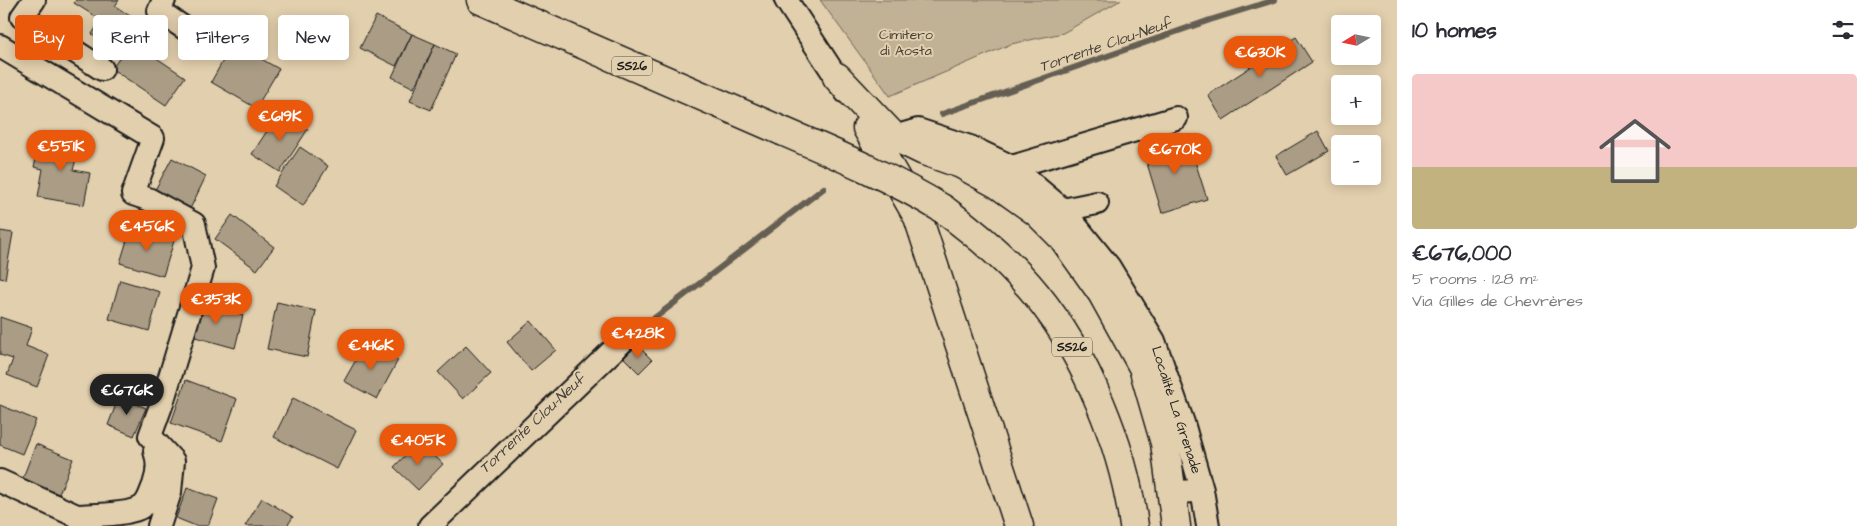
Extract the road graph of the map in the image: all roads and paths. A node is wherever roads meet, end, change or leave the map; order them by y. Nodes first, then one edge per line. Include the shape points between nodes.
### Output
1 (34, 0) edge
2 (164, 0) edge
3 (481, 0) edge
4 (786, 0) edge
5 (178, 24) edge
6 (0, 46) edge
7 (102, 69) dead end
8 (837, 77) joint
9 (1176, 118) dead end
10 (879, 135) junction
11 (924, 151) junction
12 (1012, 167) junction
13 (896, 177) junction
14 (1097, 203) dead end
15 (1063, 210) junction
16 (629, 335) dead end
17 (150, 436) junction
18 (0, 481) edge
19 (1202, 490) junction
20 (1172, 494) junction
21 (77, 516) junction
22 (99, 526) edge
23 (159, 526) edge
24 (430, 526) edge
25 (1019, 526) edge
26 (1134, 526) edge
27 (1176, 526) edge
28 (1208, 526) edge

1 - 7 street via 22,18
2 - 5 street via 159,11
3 - 26 main road, SS26, bridge via 874,171 943,209 975,232 1036,294 1077,356 1111,432
4 - 8 street
6 - 17 street via 153,138 133,194 194,224 203,268
8 - 10 main road
9 - 12 street
10 - 11 main road
10 - 12 street, Localité La Grenade via 918,130 970,147
10 - 13 main road
11 - 13 main road via 905,157
11 - 20 main road via 961,164 999,185 1037,212 1063,238 1102,293 1143,367 1165,443
12 - 15 street, Localité La Grenade
13 - 25 main road via 918,217
14 - 15 street
15 - 19 street, Localité La Grenade via 1109,267 1154,341 1183,422
16 - 24 street
17 - 21 street via 158,460 156,481 142,507 127,512
17 - 23 street via 173,461 170,492
18 - 21 street
19 - 20 street, Localité La Grenade
19 - 28 street, Localité La Grenade
20 - 27 main road
21 - 22 street

